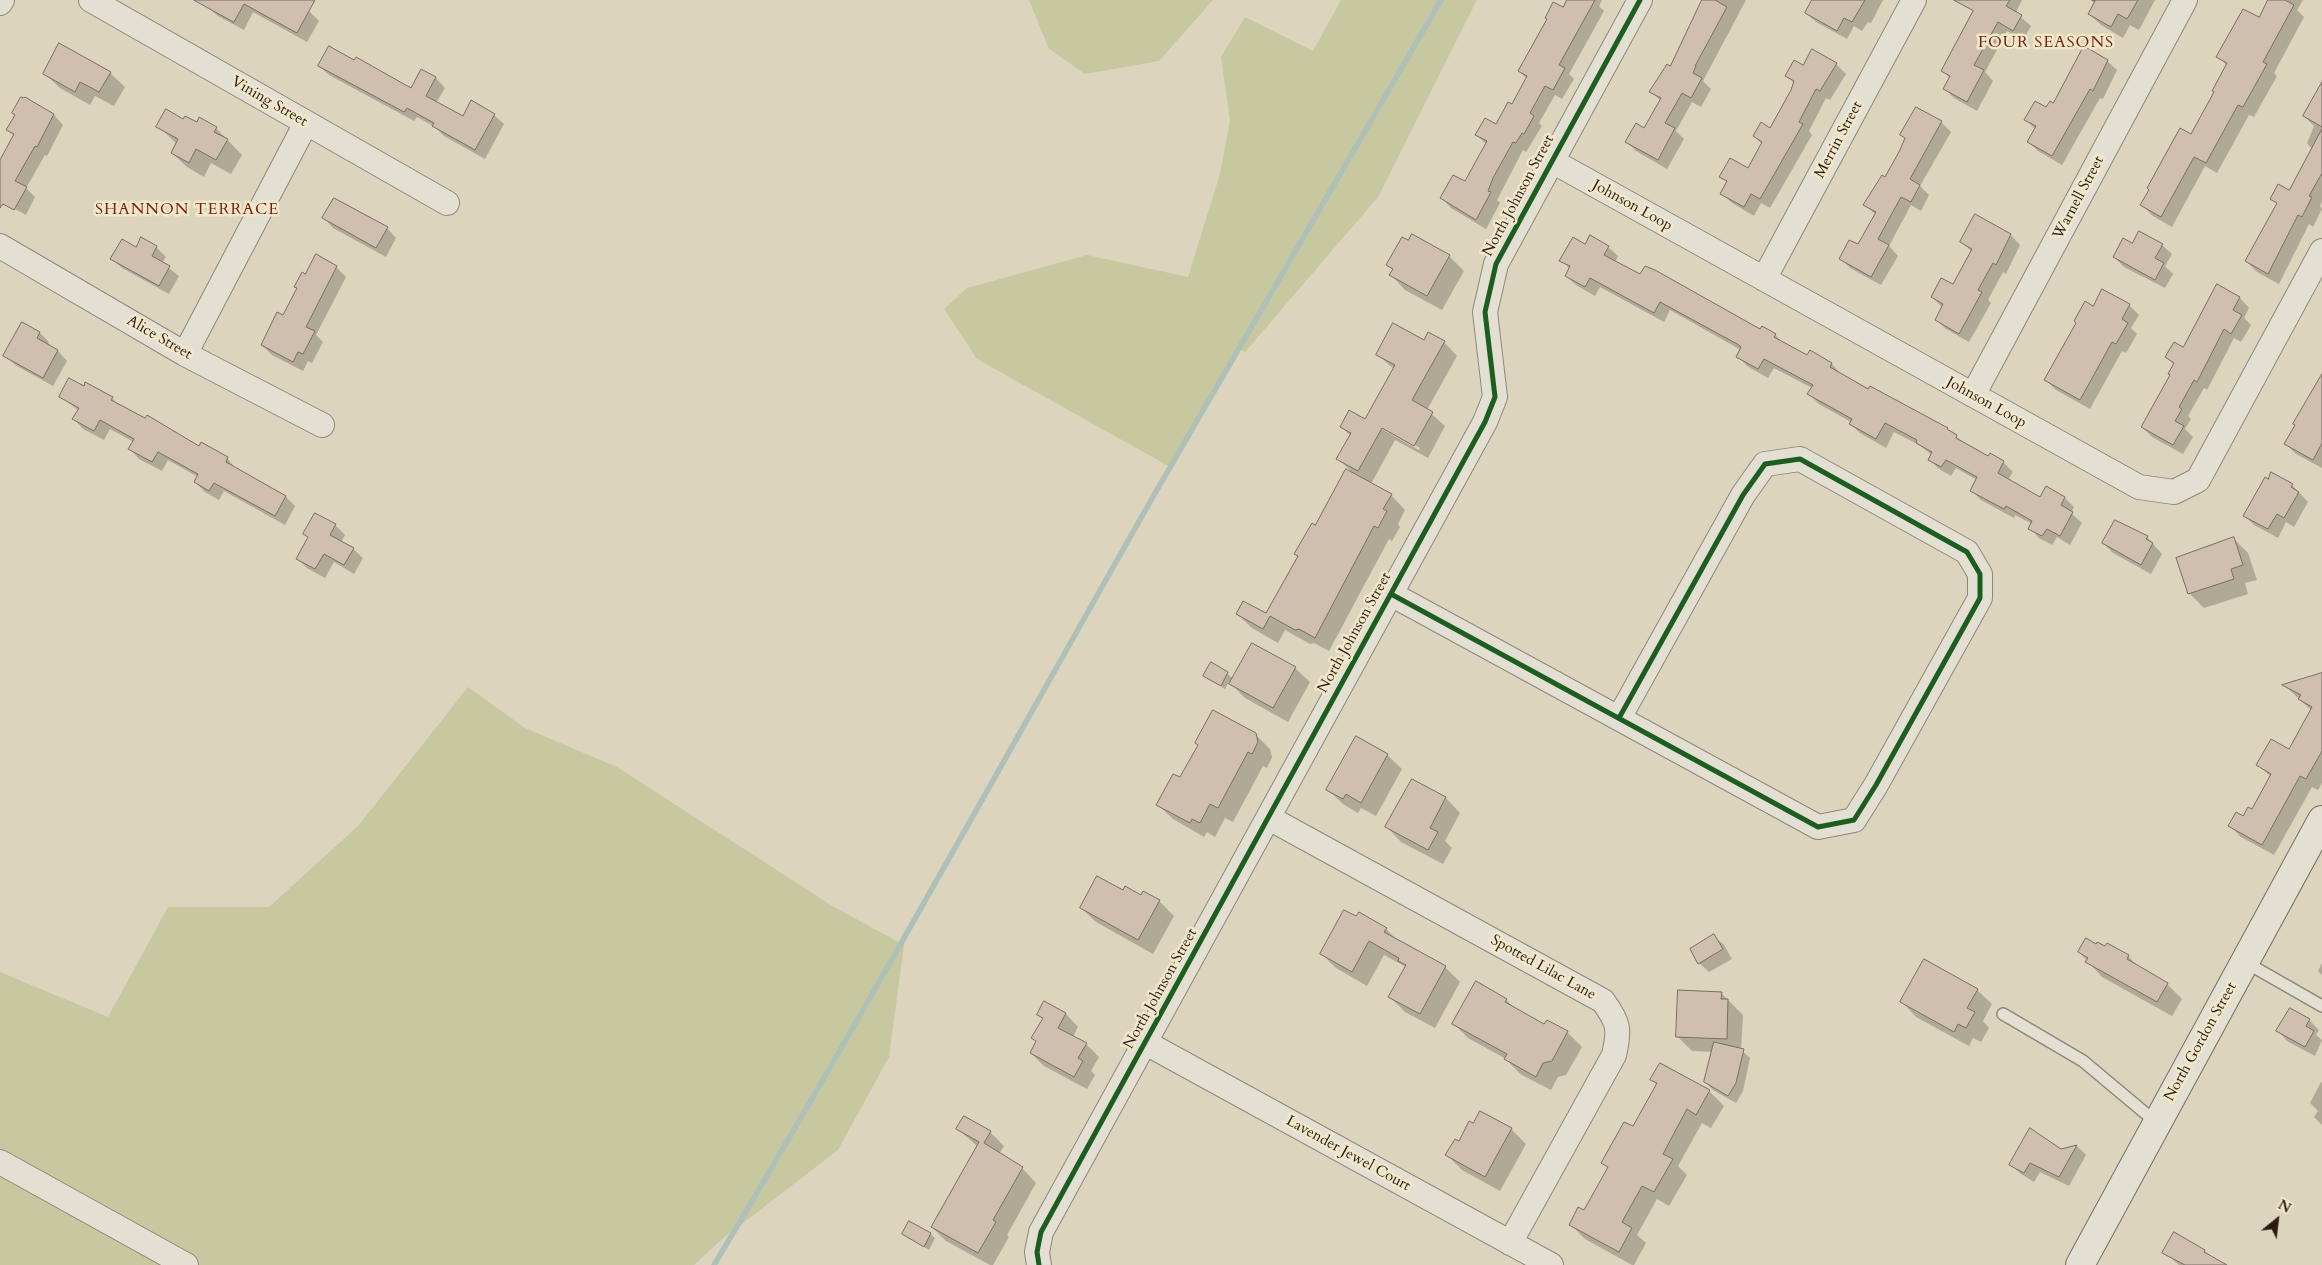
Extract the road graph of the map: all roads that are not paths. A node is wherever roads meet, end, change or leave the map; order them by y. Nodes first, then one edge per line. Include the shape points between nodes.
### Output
1 (91, 0) edge
2 (1640, 0) edge
3 (1914, 0) edge
4 (2185, 0) edge
5 (306, 123) junction
6 (1552, 161) junction
7 (447, 203) dead end
8 (0, 246) edge
9 (2322, 251) edge
10 (1764, 279) junction
11 (185, 354) junction
12 (1973, 395) junction
13 (322, 425) dead end
14 (1391, 594) junction
15 (1619, 718) junction
16 (1269, 818) junction
17 (2322, 820) edge
18 (2245, 962) junction
19 (2322, 1006) edge
20 (2003, 1014) dead end
21 (1146, 1043) junction
22 (2156, 1123) junction
23 (0, 1162) edge
24 (1510, 1243) junction
25 (186, 1265) edge
26 (1039, 1265) edge
27 (1551, 1265) edge
28 (2080, 1265) edge

1 - 5 street, Vining Street
2 - 6 street, North Johnson Street
3 - 10 street, Merrin Street
4 - 12 street, Warnell Street
5 - 7 street, Vining Street
5 - 11 street
6 - 10 street, Johnson Loop
6 - 14 street, North Johnson Street via 1496,264 1488,291 1485,312 1495,397 1485,422
8 - 11 street, Alice Street
9 - 12 street, Johnson Loop via 2198,480 2174,492 2139,487
10 - 12 street, Johnson Loop
11 - 13 street, Alice Street
14 - 15 street
14 - 16 street, North Johnson Street
15 - 15 street via 1818,826 1854,820 1980,598 1980,574 1967,552 1800,460 1765,464 1743,495
16 - 21 street, North Johnson Street
16 - 24 street, Spotted Lilac Lane via 1603,1001 1614,1016 1619,1032 1614,1055
17 - 18 street, North Gordon Street
18 - 19 lane
18 - 22 street, North Gordon Street
20 - 22 lane via 2083,1061
21 - 24 street, Lavender Jewel Court
21 - 26 street, North Johnson Street via 1041,1232 1037,1252
22 - 28 street, North Gordon Street
23 - 25 street
24 - 27 street, Lavender Jewel Court

